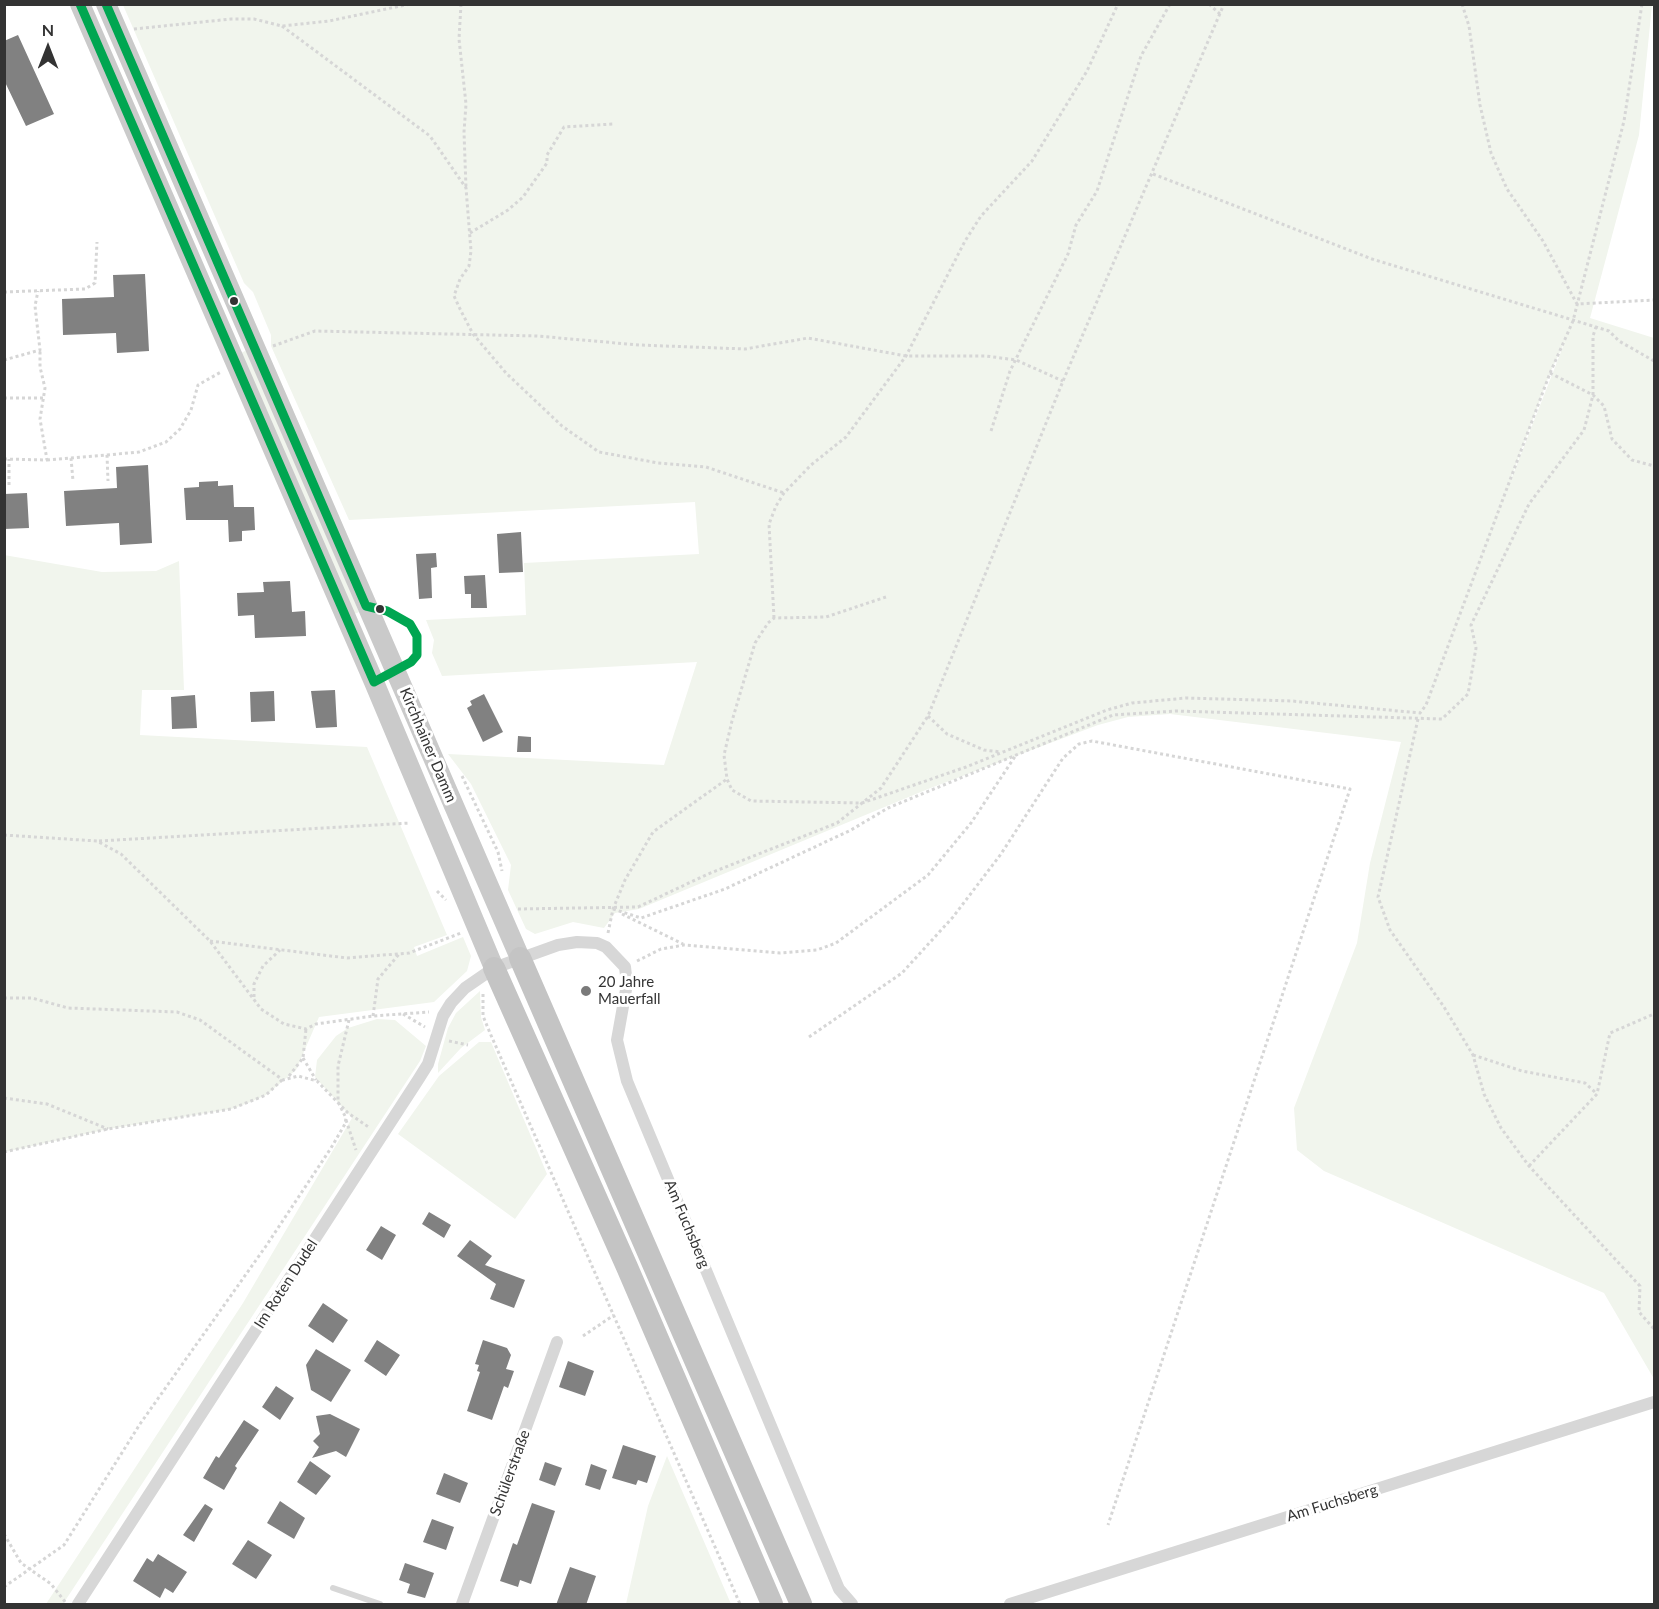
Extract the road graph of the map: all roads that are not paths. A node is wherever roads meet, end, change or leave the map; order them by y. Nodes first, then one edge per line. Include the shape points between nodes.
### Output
1 (80, 4) edge
2 (106, 4) edge
3 (366, 606) junction
4 (396, 672) junction
5 (374, 682) junction
6 (520, 958) junction
7 (487, 973) junction
8 (557, 1342) dead end
9 (1654, 1402) edge
10 (333, 1588) dead end
11 (78, 1605) edge
12 (380, 1605) edge
13 (462, 1605) edge
14 (772, 1605) edge
15 (801, 1605) edge
16 (852, 1605) edge
17 (1010, 1605) edge

1 - 5 main road, Kirchhainer Damm
2 - 3 main road, Kirchhainer Damm
3 - 4 main road, Kirchhainer Damm
3 - 4 lane via 387,611 410,624 417,636 417,655
4 - 5 lane
4 - 6 main road, Kirchhainer Damm
5 - 7 main road, Kirchhainer Damm via 480,936
6 - 7 street
6 - 15 highway
6 - 16 street, Am Fuchsberg via 558,945 597,943 606,947 625,968 627,984 617,1040 627,1081 839,1589
7 - 11 street, Im Roten Dudel via 451,1003 442,1016 428,1064
7 - 14 highway via 627,1267
8 - 13 street, Schülerstraße
9 - 17 street, Am Fuchsberg
10 - 12 lane

